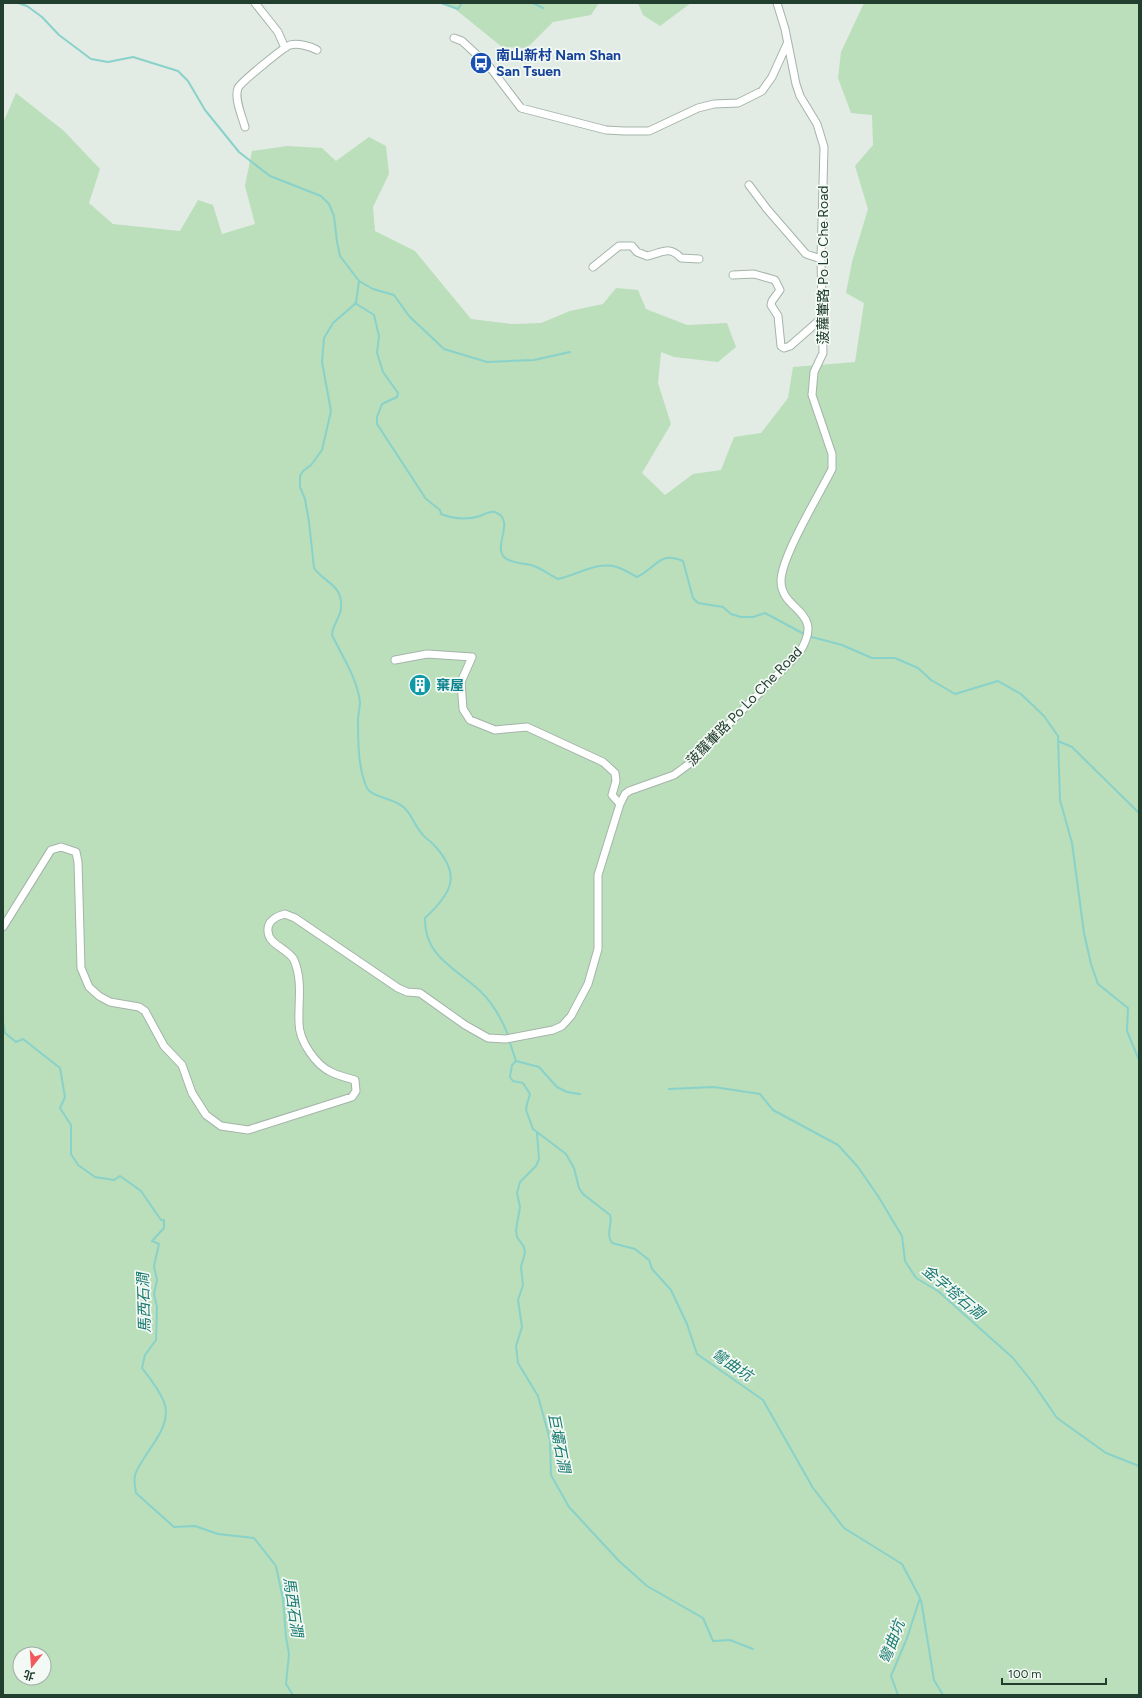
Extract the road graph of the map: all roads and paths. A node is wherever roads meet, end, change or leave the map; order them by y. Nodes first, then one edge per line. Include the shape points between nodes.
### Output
1 (255, 3) edge
2 (777, 3) edge
3 (454, 38) dead end
4 (787, 44) junction
5 (285, 48) junction
6 (317, 50) dead end
7 (245, 127) dead end
8 (749, 185) dead end
9 (699, 259) dead end
10 (821, 259) junction
11 (592, 267) dead end
12 (733, 275) dead end
13 (822, 318) junction
14 (395, 660) dead end
15 (620, 804) junction
16 (3, 928) edge

1 - 5 street via 278,32
2 - 4 street, 菠蘿輋路 Po Lo Che Road
3 - 4 street via 462,41 489,66 522,108 606,130 624,131 650,131 698,108 738,102 762,91 772,77
4 - 10 street, 菠蘿輋路 Po Lo Che Road via 800,96 817,124 824,147
5 - 6 street via 290,45 310,46
5 - 7 street via 250,74 238,89 238,102
8 - 10 street via 806,254
9 - 11 street via 681,258 676,252 669,250 647,256 626,245 619,246
10 - 13 street, 菠蘿輋路 Po Lo Che Road
12 - 13 street via 754,274 775,280 780,290 772,305 778,316 781,346 784,348 790,346
13 - 15 street, 菠蘿輋路 Po Lo Che Road via 823,354 814,372 812,399 832,454 832,469 788,554 781,581 785,596 806,619 808,630 805,643 799,653 689,764 674,775 629,791
14 - 15 street via 427,654 472,657 461,682 463,709 470,720 495,730 527,727 603,762 615,773 616,781 612,795
15 - 16 street via 598,875 598,949 588,984 571,1016 562,1026 553,1030 506,1039 488,1038 420,993 398,988 295,918 285,914 276,917 268,932 271,939 293,958 297,969 300,1000 299,1033 320,1065 355,1080 356,1091 352,1097 248,1130 221,1126 206,1115 192,1094 182,1065 164,1046 144,1011 139,1007 110,1002 89,987 81,968 76,852 61,847 51,850

